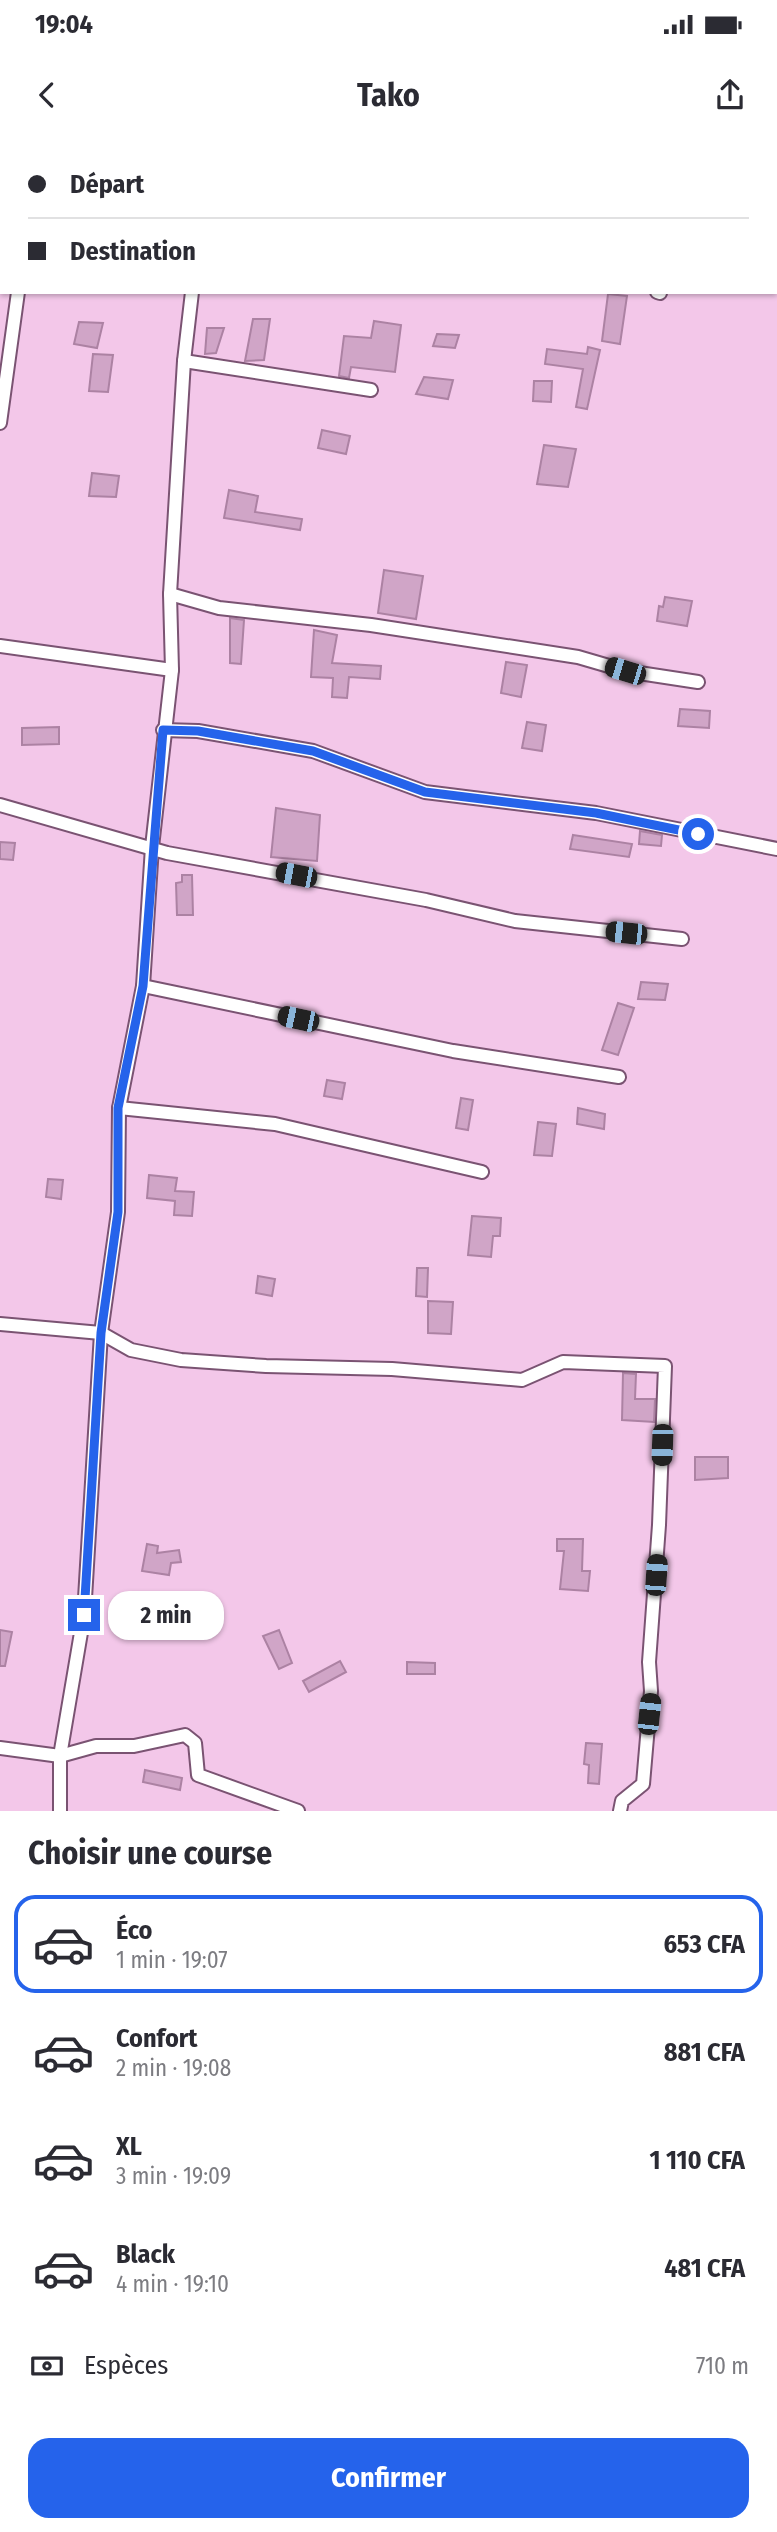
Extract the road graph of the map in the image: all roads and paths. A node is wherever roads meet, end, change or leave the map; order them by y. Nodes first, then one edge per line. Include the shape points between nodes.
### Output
1 (18, 294) edge
2 (192, 294) edge
3 (184, 361) junction
4 (2, 388) edge
5 (371, 390) dead end
6 (0, 423) edge
7 (170, 594) junction
8 (0, 646) edge
9 (172, 670) junction
10 (698, 682) dead end
11 (163, 730) junction
12 (0, 805) edge
13 (152, 847) junction
14 (777, 849) edge
15 (681, 939) dead end
16 (143, 986) junction
17 (619, 1077) dead end
18 (118, 1108) junction
19 (482, 1172) dead end
20 (0, 1324) edge
21 (101, 1333) junction
22 (0, 1748) edge
23 (60, 1756) junction
24 (60, 1811) edge
25 (298, 1811) edge
26 (620, 1811) edge

1 - 4 street
2 - 3 street
3 - 5 street
3 - 7 street
4 - 6 street
7 - 9 street
7 - 10 street via 219,608 371,625 578,657 625,671
8 - 9 street
9 - 11 street
11 - 13 street
11 - 14 street via 198,731 313,751 425,792 596,813
12 - 13 street
13 - 15 street via 514,921
13 - 16 street
16 - 17 street via 453,1051
16 - 18 street
18 - 19 street via 275,1124
18 - 21 street via 118,1212
20 - 21 street
21 - 23 street via 84,1615
21 - 26 street via 131,1350 181,1360 266,1366 392,1369 522,1380 563,1362 665,1366 649,1662 652,1691 643,1784 622,1801
22 - 23 street
23 - 24 street
23 - 25 street via 96,1746 134,1746 185,1735 195,1743 198,1775

